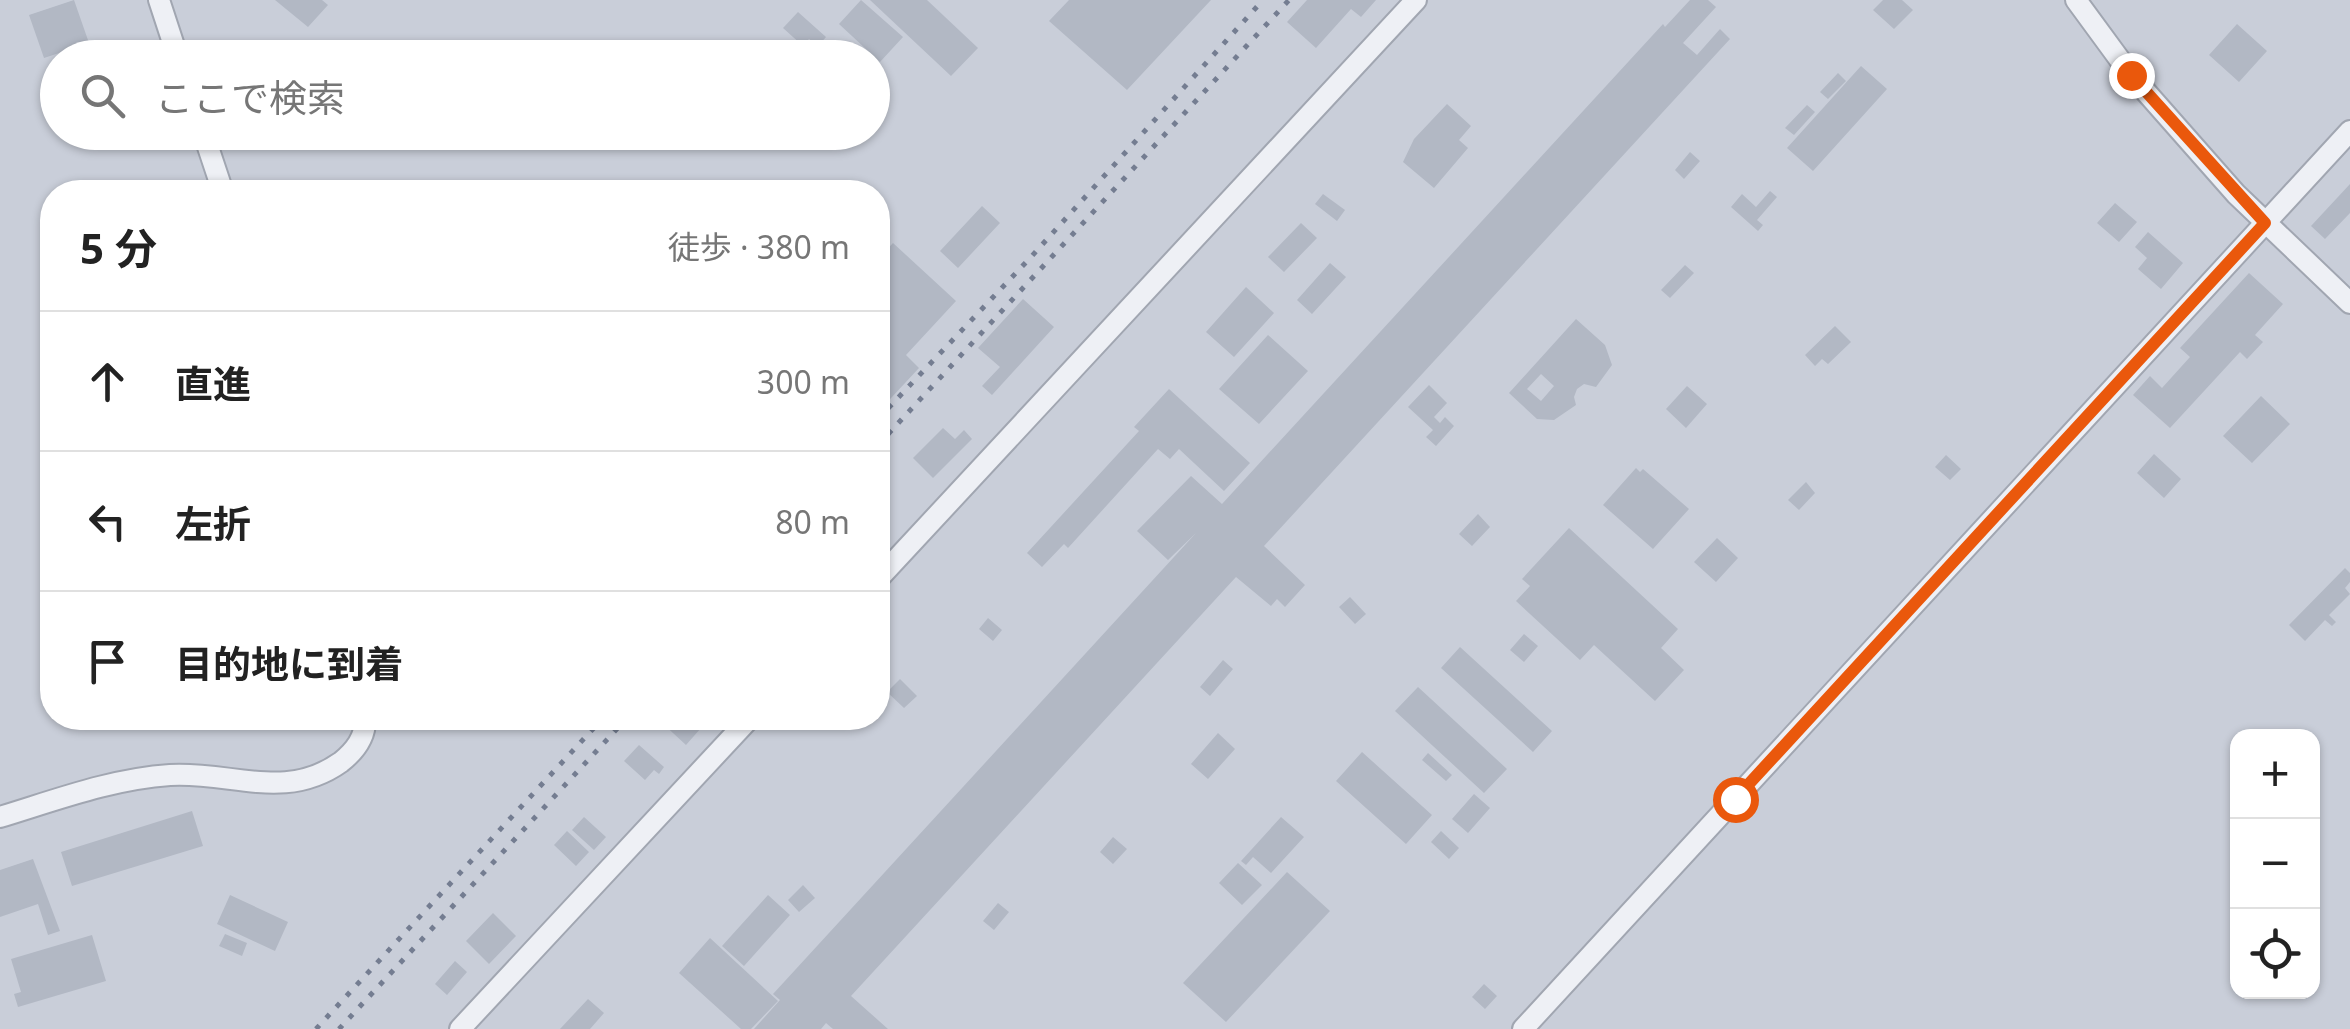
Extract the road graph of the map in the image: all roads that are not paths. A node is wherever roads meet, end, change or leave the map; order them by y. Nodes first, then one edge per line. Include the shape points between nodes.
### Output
1 (159, 0) edge
2 (1416, 0) edge
3 (2076, 0) edge
4 (172, 40) edge
5 (2350, 132) edge
6 (209, 150) edge
7 (219, 180) edge
8 (2265, 223) junction
9 (2350, 303) edge
10 (890, 566) edge
11 (364, 730) edge
12 (739, 730) edge
13 (0, 817) edge
14 (460, 1029) edge
15 (1523, 1029) edge

1 - 4 lane
2 - 10 lane
3 - 8 lane via 2131,75
5 - 8 lane
6 - 7 lane
8 - 9 lane
8 - 15 lane
11 - 13 lane via 355,752 321,776 273,784 172,774 97,786
12 - 14 lane

